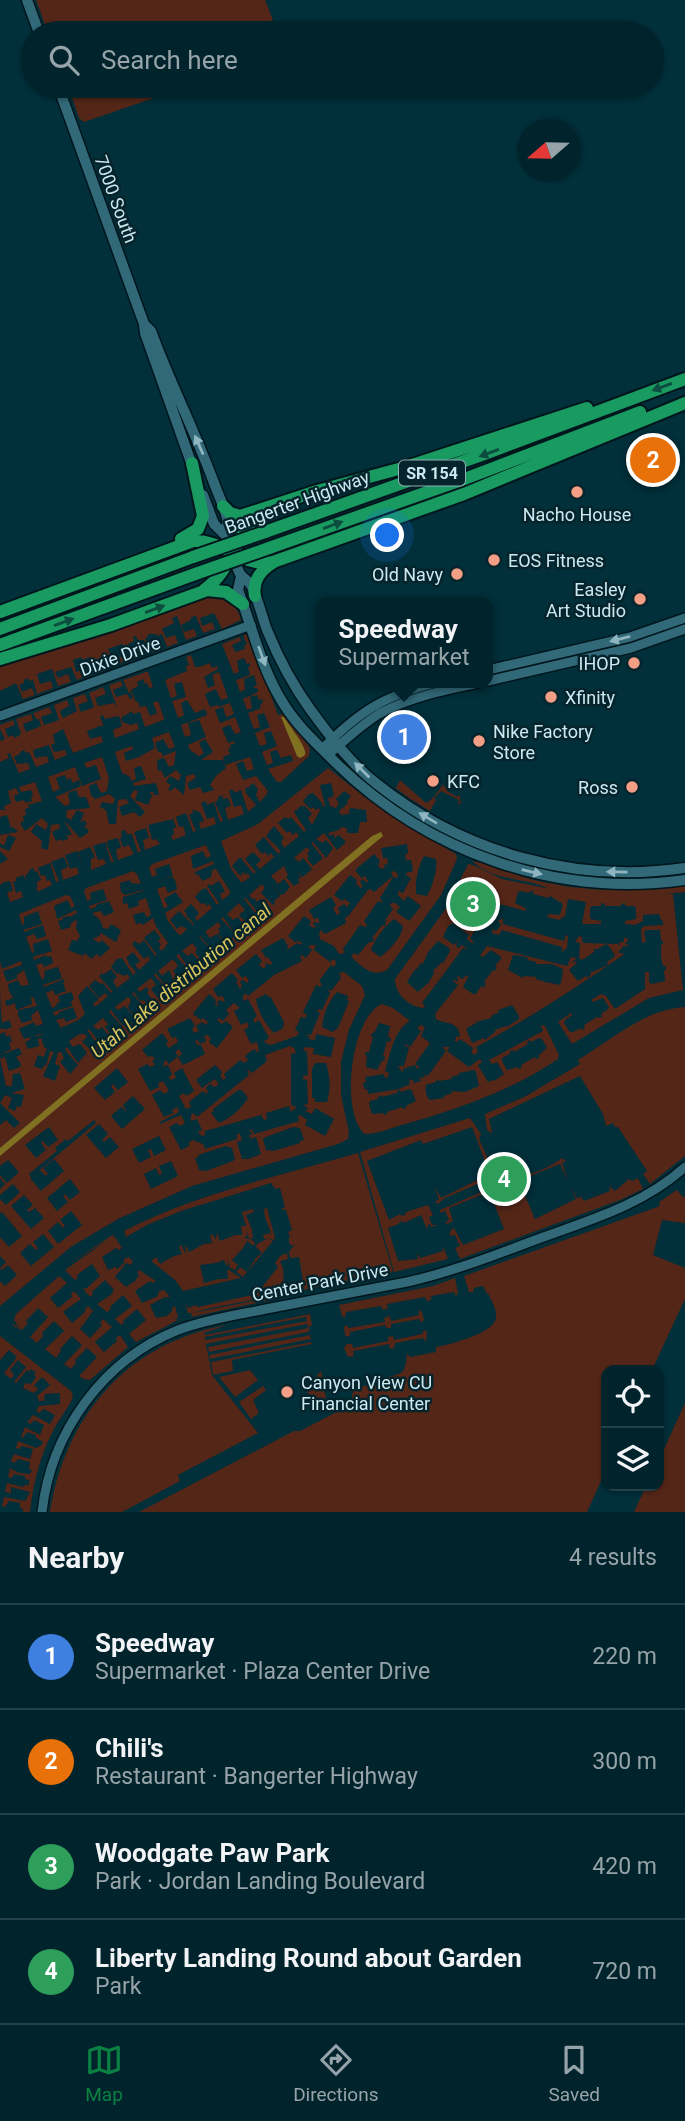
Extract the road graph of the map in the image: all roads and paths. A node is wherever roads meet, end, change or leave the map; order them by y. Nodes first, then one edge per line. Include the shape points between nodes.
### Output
1 (27, 0) edge
2 (35, 21) edge
3 (62, 98) edge
4 (144, 324) junction
5 (685, 379) edge
6 (639, 396) junction
7 (685, 396) edge
8 (685, 403) edge
9 (192, 463) junction
10 (223, 506) junction
11 (273, 506) junction
12 (227, 537) junction
13 (160, 552) junction
14 (233, 553) junction
15 (278, 560) junction
16 (241, 576) junction
17 (199, 592) junction
18 (255, 596) junction
19 (243, 604) junction
20 (0, 611) edge
21 (685, 618) edge
22 (251, 625) junction
23 (0, 629) edge
24 (685, 629) edge
25 (0, 645) edge
26 (0, 659) edge
27 (493, 669) edge
28 (493, 680) edge
29 (416, 688) edge
30 (458, 688) edge
31 (0, 716) edge
32 (336, 742) junction
33 (325, 752) junction
34 (685, 868) edge
35 (685, 880) edge
36 (685, 1167) edge
37 (42, 1512) edge

1 - 2 main road
3 - 4 main road, 7000 South
4 - 9 main road, 7000 South
10 -> 4 main road, 7000 South via 151,331
5 -> 6 highway, Bangerter Highway / SR 154
6 - 11 highway via 571,412
6 -> 23 highway, Bangerter Highway / SR 154, bridge
25 -> 7 highway, Bangerter Highway / SR 154, bridge
8 - 15 highway via 464,494
9 - 12 main road, 7000 South via 214,524
9 - 13 highway via 202,523
10 - 11 highway via 240,516
10 - 12 main road, 7000 South
11 - 14 highway via 250,522
12 - 14 main road, 7000 South
13 - 14 highway via 199,540
13 - 20 highway
14 - 15 highway via 258,563
14 - 16 main road, 7000 South
14 - 17 highway via 216,580
15 - 18 highway via 258,576
16 - 18 main road, 7000 South via 251,584
16 - 19 main road, 7000 South via 238,590
17 - 19 highway via 221,590
26 -> 17 highway
18 - 32 main road, 7000 South via 288,675
19 - 22 main road, 7000 South
21 -> 27 street via 630,637
22 - 31 street, Dixie Drive
22 -> 33 main road, 7000 South via 279,697
24 - 28 street via 631,648
29 - 32 street via 373,705
30 - 32 street via 385,712
32 - 33 street
34 -> 32 main road, 7000 South via 591,871 497,851 445,828 376,784
33 -> 35 main road, 7000 South via 363,788 404,817 501,864 603,884
36 - 37 street, Center Park Drive via 630,1204 466,1265 411,1281 212,1320 153,1342 111,1373 78,1411 51,1466

